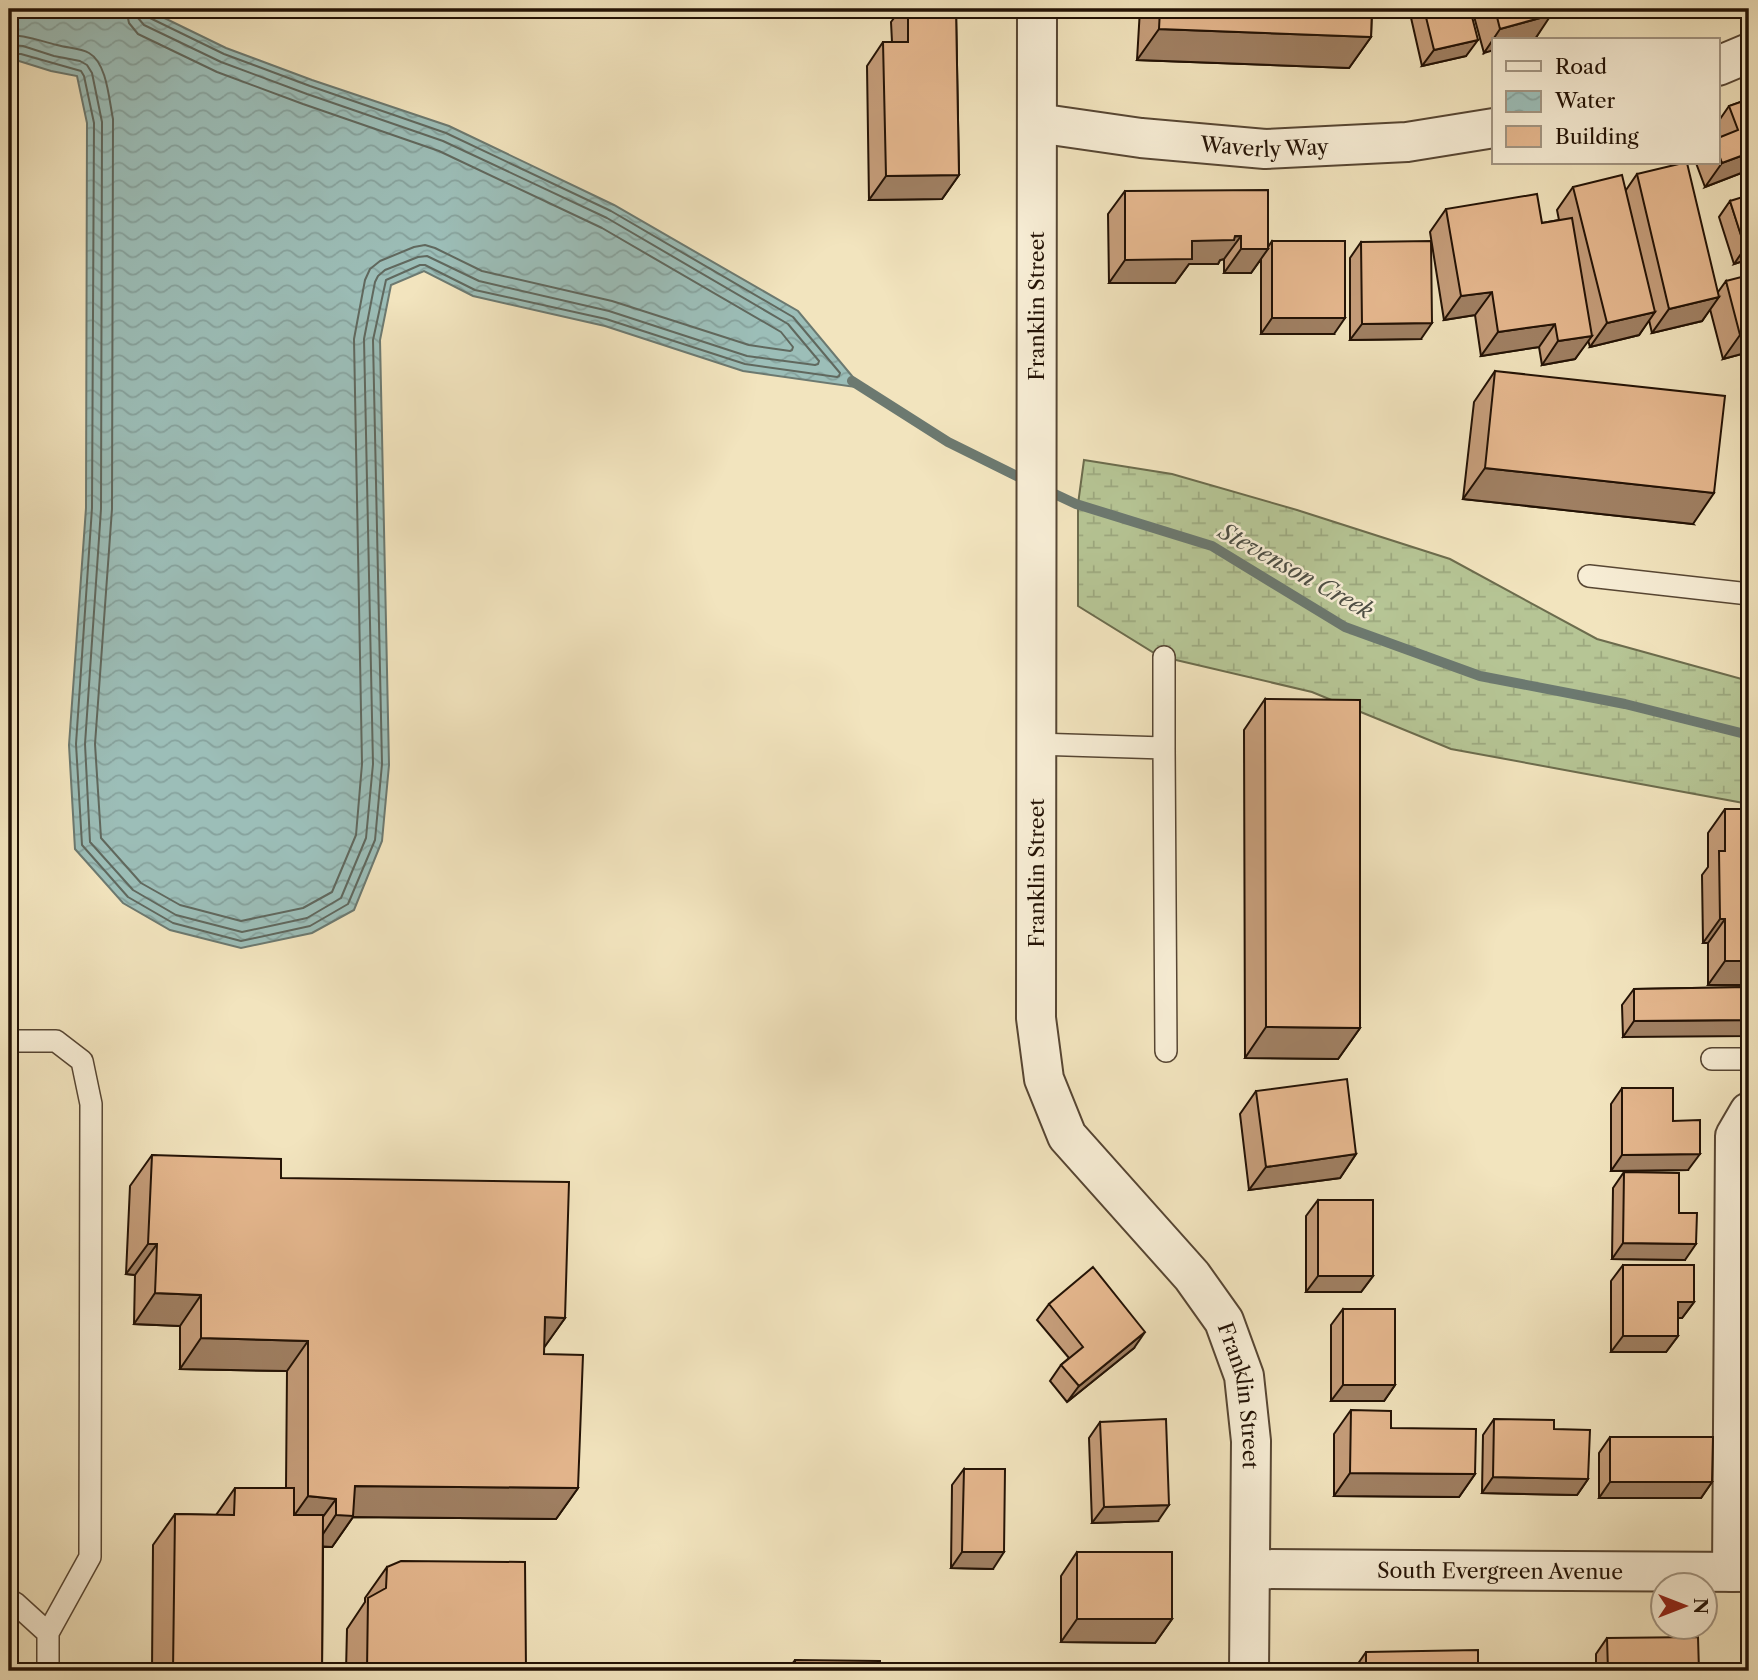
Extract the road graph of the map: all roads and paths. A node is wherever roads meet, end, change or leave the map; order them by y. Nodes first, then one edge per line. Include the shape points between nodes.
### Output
1 (1037, 9) edge
2 (1749, 53) edge
3 (1720, 65) edge
4 (1037, 122) junction
5 (1492, 128) edge
6 (1589, 576) dead end
7 (1749, 594) edge
8 (1164, 657) dead end
9 (1035, 744) junction
10 (1164, 748) junction
11 (9, 1041) edge
12 (1166, 1051) dead end
13 (1712, 1059) dead end
14 (1749, 1059) edge
15 (1749, 1112) edge
16 (1250, 1569) junction
17 (1741, 1572) edge
18 (9, 1603) edge
19 (48, 1633) junction
20 (48, 1671) edge
21 (1250, 1671) edge

1 - 4 street, Franklin Street
2 - 3 street
4 - 5 street, Waverly Way via 1141,138 1265,149 1407,142
4 - 9 street, Franklin Street
6 - 7 lane
8 - 10 lane
9 - 10 lane
9 - 16 street, Franklin Street via 1036,1018 1044,1079 1067,1136 1192,1276 1224,1321 1244,1376 1251,1441
10 - 12 lane
11 - 19 lane via 56,1041 82,1061 91,1104 90,1557
13 - 14 lane
15 - 17 street via 1735,1136
16 - 17 street, South Evergreen Avenue
16 - 21 street, Franklin Street
18 - 19 lane via 15,1603
19 - 20 lane

